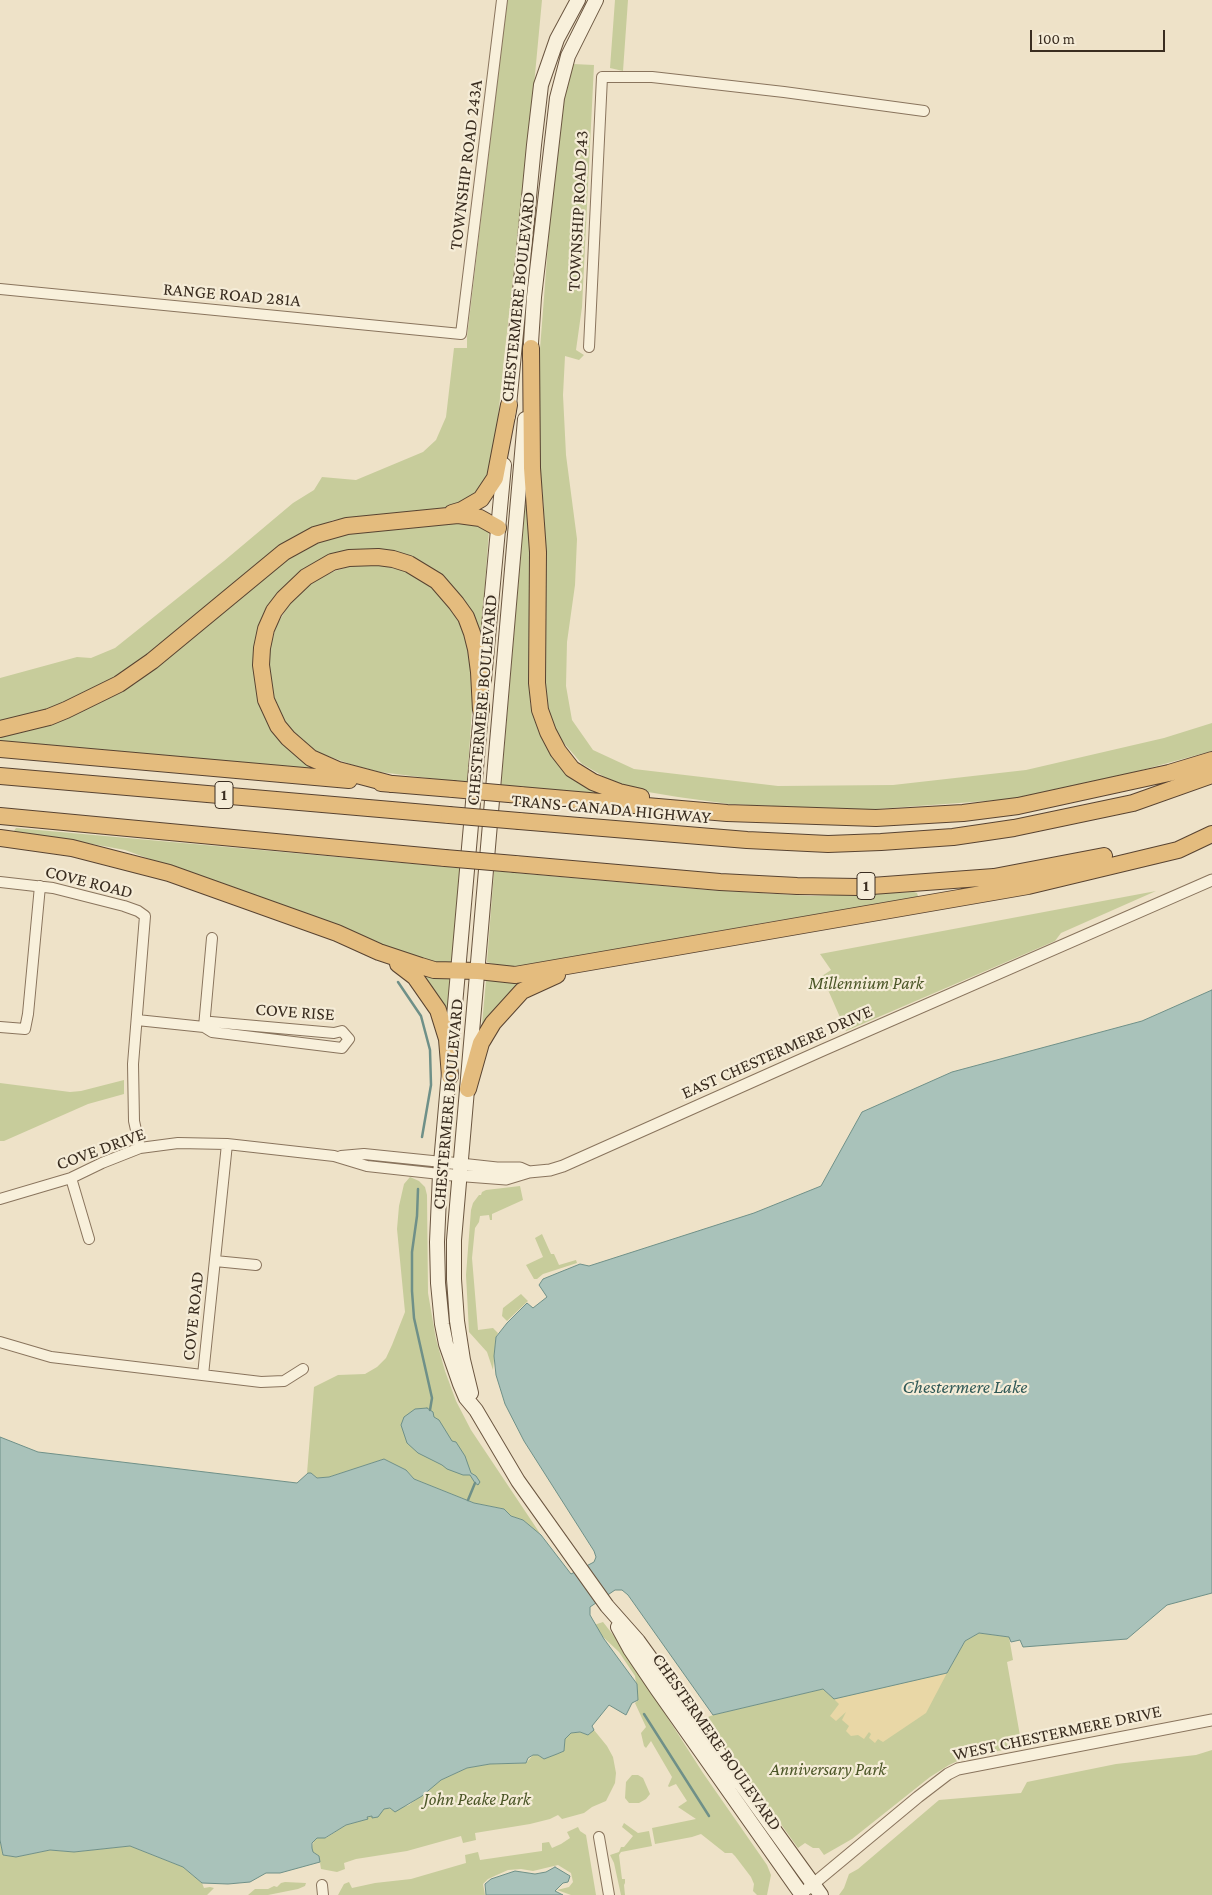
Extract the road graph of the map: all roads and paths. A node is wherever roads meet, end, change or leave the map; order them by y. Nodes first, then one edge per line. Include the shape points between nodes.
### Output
1 (502, 0) edge
2 (578, 0) edge
3 (596, 0) edge
4 (924, 112) dead end
5 (0, 289) edge
6 (461, 334) joint
7 (589, 347) dead end
8 (531, 348) junction
9 (509, 406) junction
10 (438, 517) junction
11 (498, 528) junction
12 (481, 710) junction
13 (0, 729) edge
14 (0, 748) edge
15 (497, 748) junction
16 (1212, 760) edge
17 (1212, 775) edge
18 (0, 776) edge
19 (391, 784) junction
20 (727, 813) junction
21 (0, 816) edge
22 (1212, 827) edge
23 (1212, 834) edge
24 (0, 838) edge
25 (1212, 880) edge
26 (0, 882) edge
27 (40, 886) junction
28 (212, 938) dead end
29 (379, 952) junction
30 (582, 964) junction
31 (460, 971) junction
32 (478, 971) junction
33 (137, 1020) junction
34 (204, 1026) junction
35 (0, 1027) edge
36 (450, 1076) junction
37 (468, 1089) junction
38 (227, 1144) junction
39 (140, 1148) junction
40 (441, 1168) junction
41 (460, 1170) junction
42 (71, 1178) junction
43 (0, 1199) edge
44 (89, 1239) dead end
45 (215, 1261) junction
46 (256, 1264) dead end
47 (0, 1342) edge
48 (303, 1369) dead end
49 (203, 1375) junction
50 (476, 1410) junction
51 (607, 1606) junction
52 (1212, 1720) edge
53 (599, 1837) dead end
54 (817, 1889) edge
55 (609, 1895) edge
56 (800, 1895) edge

1 - 6 street, TOWNSHIP ROAD 243A
2 - 9 main road, CHESTERMERE BOULEVARD via 557,39 542,85
3 - 8 main road, CHESTERMERE BOULEVARD via 568,56 557,98
4 - 7 street, TOWNSHIP ROAD 243 via 652,77 602,77
5 - 6 street, RANGE ROAD 281A
8 - 15 main road, CHESTERMERE BOULEVARD
8 - 20 highway via 532,468 538,552 536,683 540,710 548,732 572,769 593,782 619,792
9 - 10 highway via 495,478 489,490 472,505
9 - 11 main road, CHESTERMERE BOULEVARD
10 - 11 highway via 468,515
10 - 13 highway via 347,526 299,542 119,684 57,714
11 - 12 main road, CHESTERMERE BOULEVARD
11 - 15 main road via 504,555 496,691
12 - 19 highway via 472,633 466,617 437,581 409,564 378,557 332,562 301,581 274,611 266,629 262,648 262,682 271,713 288,738 311,758 338,770
12 - 31 main road, CHESTERMERE BOULEVARD
14 - 19 highway
15 - 32 main road, CHESTERMERE BOULEVARD
16 - 20 highway via 1169,773 1018,806 963,813 876,818
17 - 18 highway, TRANS-CANADA HIGHWAY / 1, bridge via 1133,803 1014,828 953,837 828,844 748,840
19 - 20 highway, bridge
21 - 22 highway, 1, bridge via 720,882 858,887 994,877 1052,868 1148,847
23 - 30 highway via 1178,850 1028,886
24 - 29 highway via 72,848 169,873 336,933
25 - 41 street, EAST CHESTERMERE DRIVE via 563,1166 506,1179
26 - 27 street, COVE ROAD
27 - 33 street, COVE ROAD via 124,906 145,916
27 - 35 street via 25,1029
28 - 34 street
29 - 31 highway via 434,970
29 - 36 highway via 415,977 432,999 447,1039
30 - 32 highway via 515,975
30 - 37 highway via 522,991 493,1023 481,1044
31 - 32 highway
31 - 36 main road, CHESTERMERE BOULEVARD
32 - 37 main road, CHESTERMERE BOULEVARD
33 - 34 street, COVE RISE
33 - 39 street, COVE ROAD via 132,1098
34 - 34 street, COVE RISE via 212,1032 342,1048 349,1039 342,1031 334,1033 211,1022
36 - 40 main road, CHESTERMERE BOULEVARD
37 - 41 main road, CHESTERMERE BOULEVARD
38 - 39 street, COVE DRIVE via 178,1143
38 - 40 street, COVE DRIVE via 334,1156 367,1166
38 - 45 street, COVE ROAD
39 - 42 street, COVE DRIVE
40 - 41 street, EAST CHESTERMERE DRIVE
40 - 50 main road, CHESTERMERE BOULEVARD via 437,1264 442,1324 460,1384
41 - 50 main road, CHESTERMERE BOULEVARD via 454,1240 454,1292 463,1360
42 - 43 street, COVE DRIVE
42 - 44 street
45 - 46 street
45 - 49 street, COVE ROAD
47 - 49 street, COVE ROAD via 51,1358
48 - 49 street via 284,1380 261,1382
50 - 51 main road, CHESTERMERE BOULEVARD via 514,1474
51 - 54 main road, CHESTERMERE BOULEVARD via 638,1641
51 - 56 main road, CHESTERMERE BOULEVARD via 630,1649
52 - 54 street, WEST CHESTERMERE DRIVE via 958,1769 918,1797
53 - 55 street
54 - 56 street, WEST CHESTERMERE DRIVE

